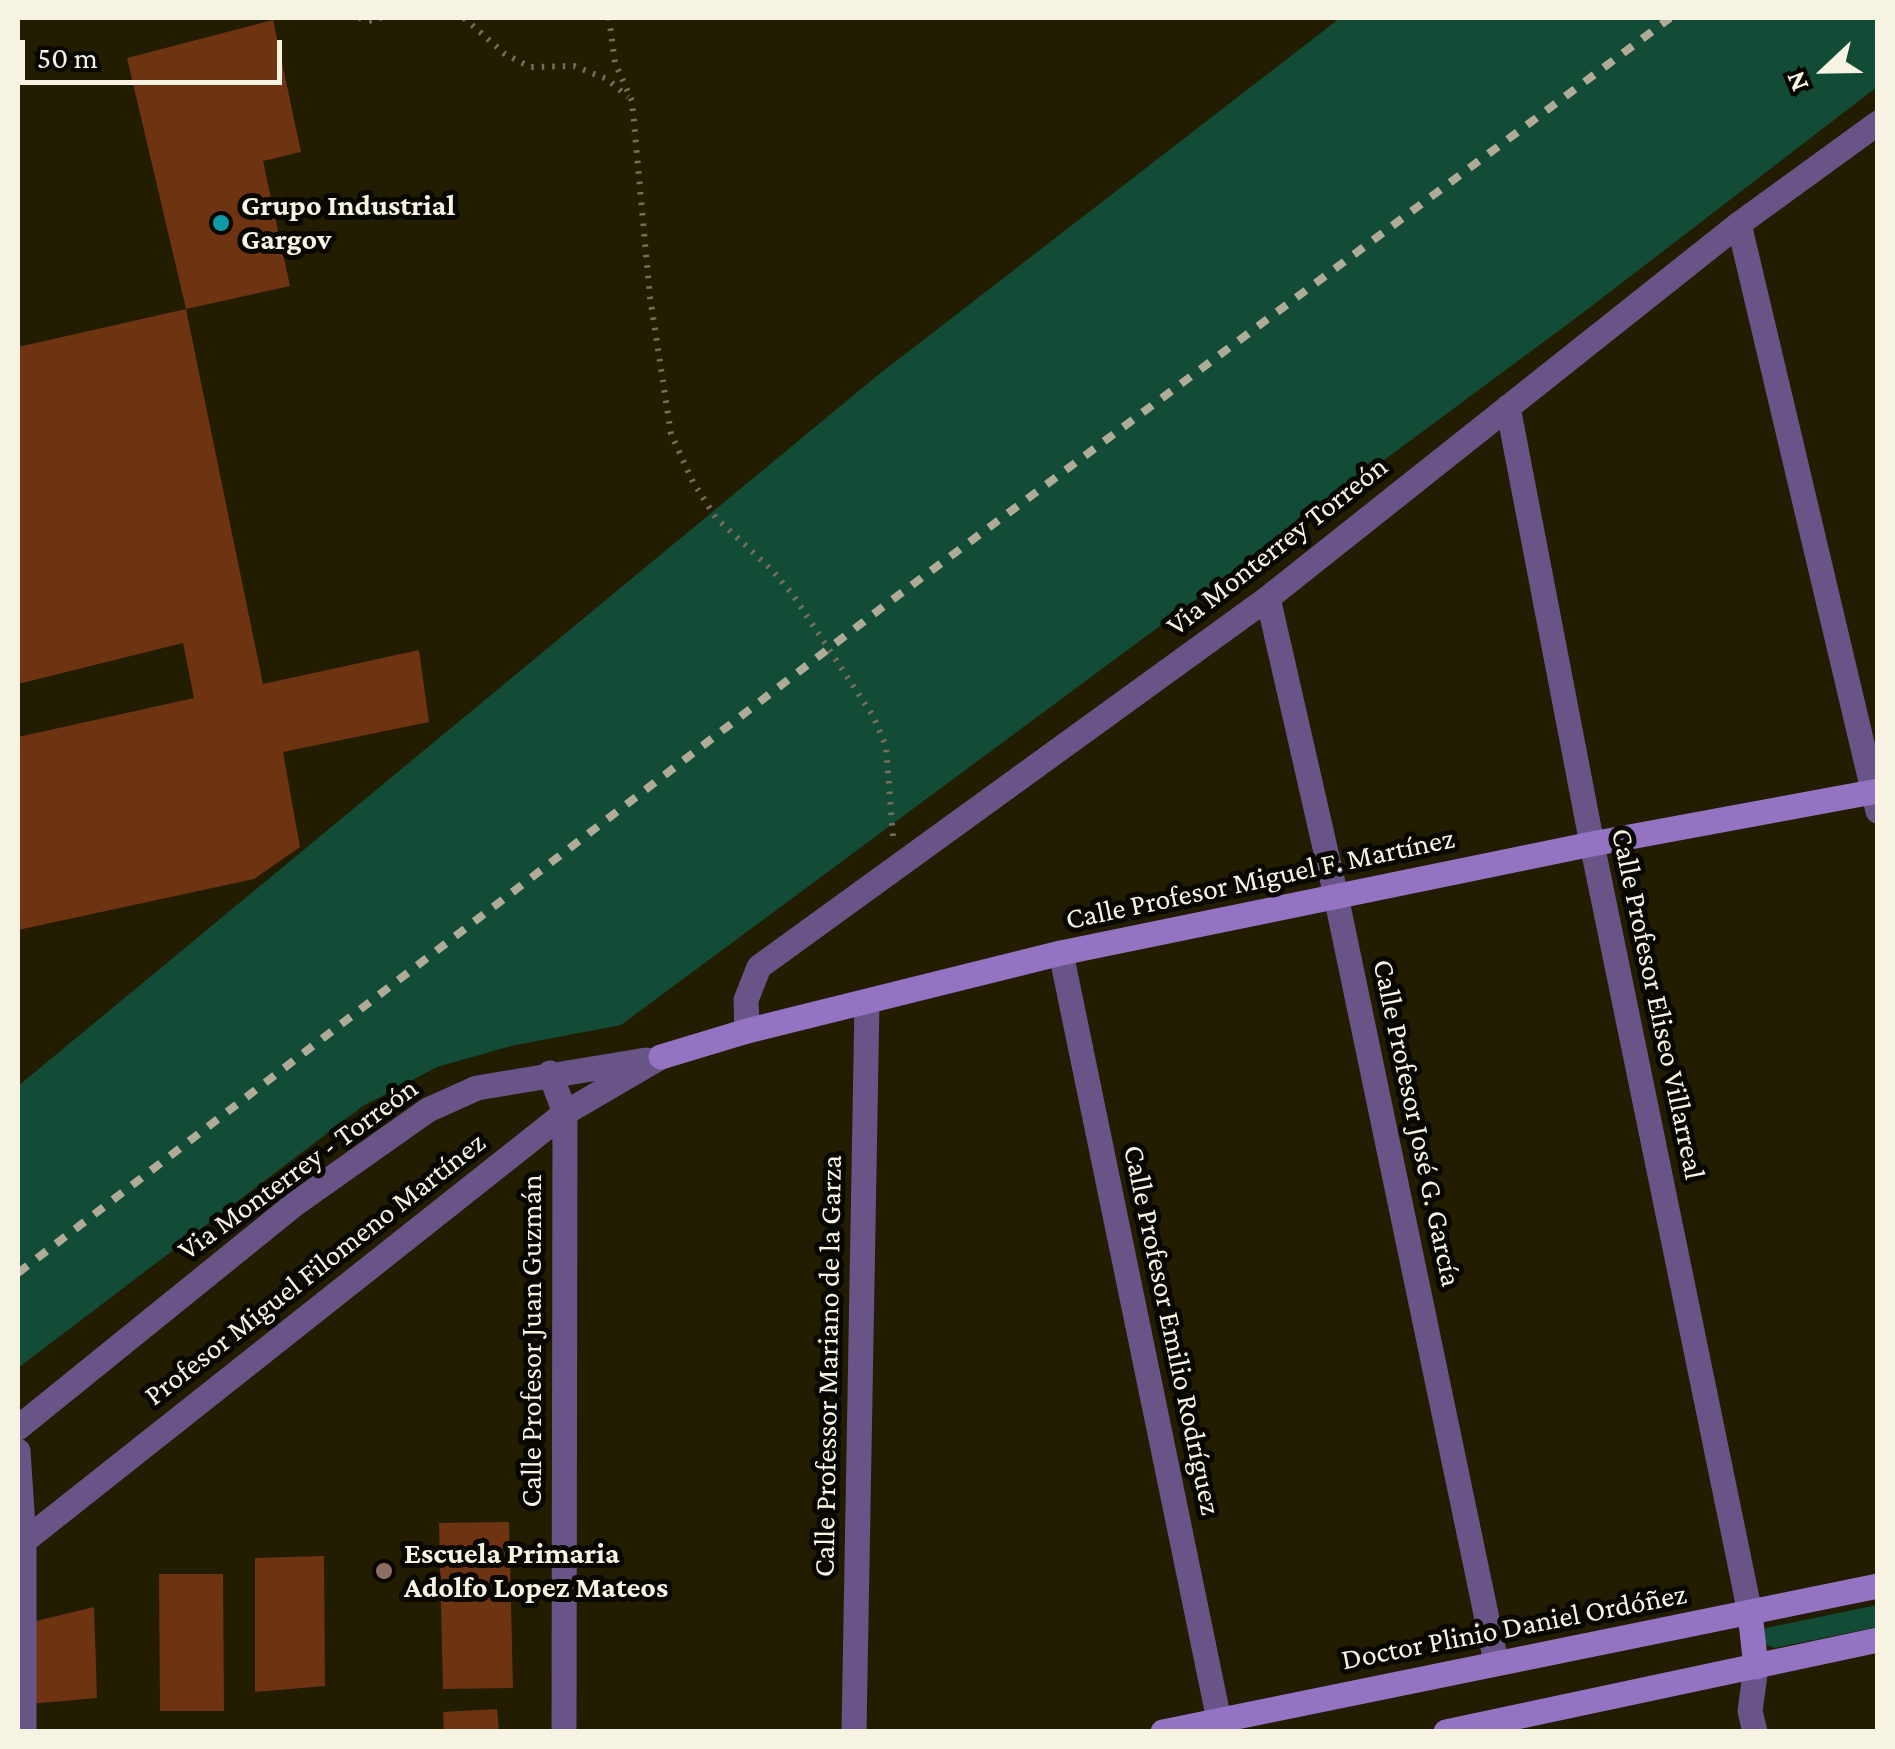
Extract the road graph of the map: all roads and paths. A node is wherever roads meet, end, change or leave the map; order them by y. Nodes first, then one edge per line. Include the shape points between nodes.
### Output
1 (359, 18) edge
2 (381, 18) edge
3 (464, 18) edge
4 (608, 18) edge
5 (632, 101) junction
6 (1878, 123) edge
7 (1739, 224) junction
8 (1508, 407) junction
9 (1268, 598) junction
10 (1876, 798) edge
11 (1592, 844) junction
12 (895, 868) junction
13 (1336, 896) junction
14 (1061, 953) junction
15 (866, 1002) junction
16 (747, 1031) junction
17 (661, 1058) junction
18 (550, 1073) junction
19 (565, 1113) junction
20 (18, 1428) edge
21 (18, 1450) edge
22 (21, 1543) edge
23 (1878, 1586) edge
24 (1750, 1613) junction
25 (1878, 1640) edge
26 (1496, 1662) junction
27 (1756, 1667) junction
28 (1219, 1720) junction
29 (24, 1732) edge
30 (564, 1732) edge
31 (854, 1732) edge
32 (1163, 1732) edge
33 (1446, 1732) edge
34 (1755, 1732) edge

1 - 2 path
3 - 5 path via 530,67 574,66 606,79
4 - 5 path via 615,63
5 - 12 path via 650,297 672,434 716,518 793,595 874,716 886,746
6 - 7 street, Via Monterrey Torreón
7 - 8 street, Via Monterrey Torreón
7 - 10 street
8 - 9 street, Via Monterrey Torreón
8 - 11 street, Calle Profesor Eliseo Villarreal
9 - 12 street, Via Monterrey Torreón
9 - 13 street, Calle Profesor José G. García
10 - 11 street, Calle Profesor Miguel F. Martínez
11 - 13 street, Calle Profesor Miguel F. Martínez
11 - 24 street, Calle Profesor Eliseo Villarreal
12 - 16 street, Via Monterrey Torreón via 759,967 746,1000
13 - 14 street, Calle Profesor Miguel F. Martínez
13 - 26 street, Calle Profesor José G. García
14 - 15 street, Calle Profesor Miguel F. Martínez
14 - 28 street, Calle Profesor Emilio Rodríguez
15 - 16 street, Calle Profesor Miguel F. Martínez
15 - 31 street, Calle Professor Mariano de la Garza
16 - 17 street, Calle Profesor Miguel F. Martínez
17 - 18 street, Via Monterrey - Torreón
17 - 19 street, Profesor Miguel Filomeno Martínez
18 - 19 street, Calle Profesor Juan Guzmán
18 - 20 street, Via Monterrey - Torreón via 477,1088 428,1110 295,1204
19 - 22 street, Profesor Miguel Filomeno Martínez
19 - 30 street, Calle Profesor Juan Guzmán
21 - 22 street
22 - 29 street
23 - 24 street, Doctor Plinio Daniel Ordóñez
24 - 26 street, Doctor Plinio Daniel Ordóñez
24 - 27 street
25 - 27 street
26 - 28 street, Doctor Plinio Daniel Ordóñez
27 - 33 street
27 - 34 street via 1750,1710
28 - 32 street, Doctor Plinio Daniel Ordóñez

